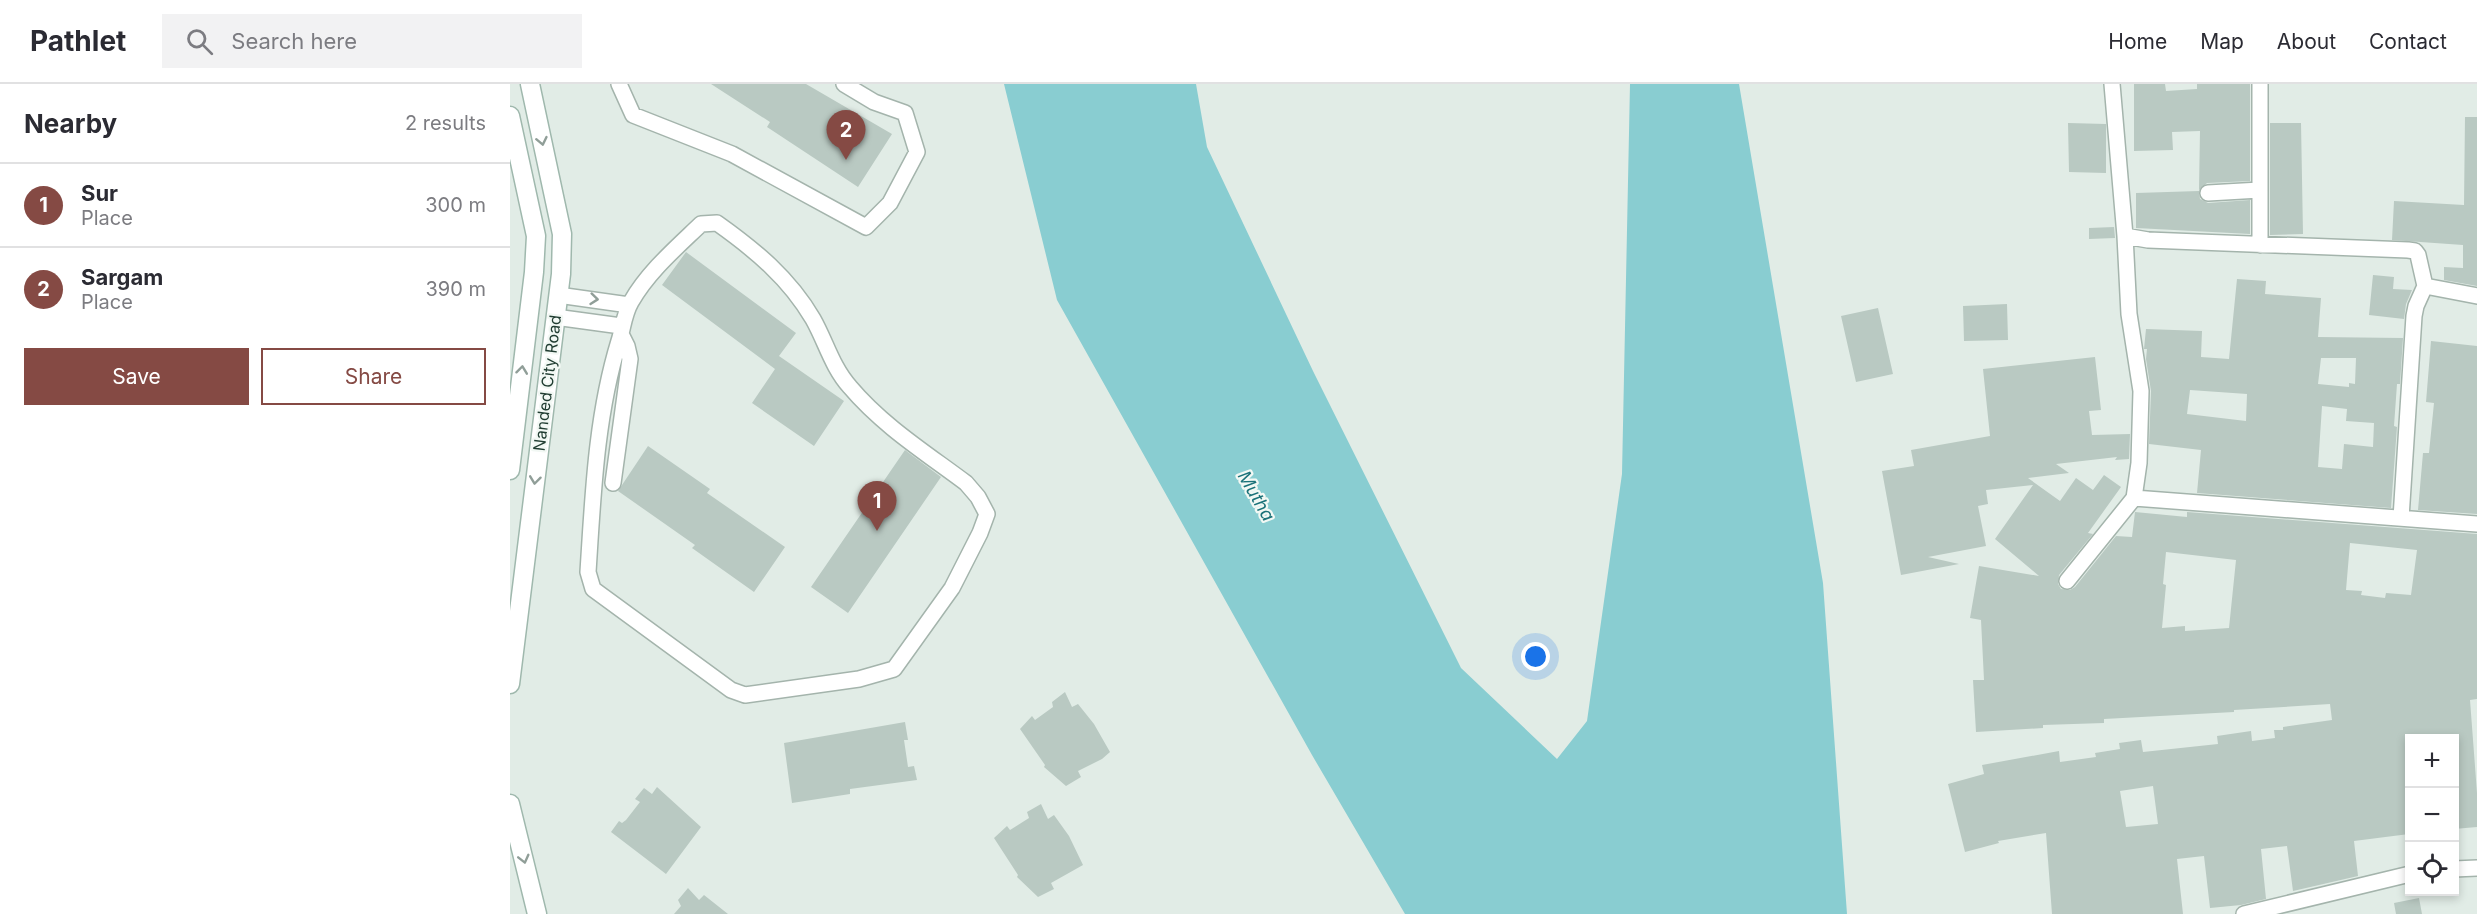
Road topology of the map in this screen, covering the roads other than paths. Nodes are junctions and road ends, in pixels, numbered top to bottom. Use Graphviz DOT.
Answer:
graph roads {
  1 [pos="530,84"];
  2 [pos="620,84"];
  3 [pos="844,84"];
  4 [pos="2112,84"];
  5 [pos="2260,84"];
  6 [pos="510,116"];
  7 [pos="2260,190"];
  8 [pos="2208,193"];
  9 [pos="2125,236"];
  10 [pos="2260,245"];
  11 [pos="2425,286"];
  12 [pos="558,295"];
  13 [pos="2477,296"];
  14 [pos="629,305"];
  15 [pos="555,317"];
  16 [pos="621,330"];
  17 [pos="510,470"];
  18 [pos="613,483"];
  19 [pos="2134,498"];
  20 [pos="2401,518"];
  21 [pos="2477,524"];
  22 [pos="2067,581"];
  23 [pos="510,684"];
  24 [pos="510,804"];
  25 [pos="2477,868"];
  26 [pos="2459,869"];
  27 [pos="2405,875"];
  28 [pos="537,914"];
  29 [pos="2244,914"];
  1 -- 12 [label="street, Nanded City Road, one-way"];
  2 -- 3 [label="street"];
  4 -- 9 [label="street"];
  5 -- 7 [label="street"];
  17 -- 6 [label="street, Nanded City Road, one-way"];
  7 -- 8 [label="street"];
  7 -- 10 [label="street"];
  9 -- 10 [label="street"];
  9 -- 19 [label="street"];
  10 -- 11 [label="street"];
  11 -- 13 [label="street"];
  11 -- 20 [label="street"];
  12 -- 14 [label="street, one-way"];
  12 -- 15 [label="street, Nanded City Road"];
  14 -- 16 [label="street"];
  14 -- 16 [label="street"];
  15 -- 16 [label="street"];
  15 -- 23 [label="street, Nanded City Road, one-way"];
  16 -- 18 [label="street"];
  19 -- 20 [label="street"];
  19 -- 22 [label="street"];
  20 -- 21 [label="street"];
  24 -- 28 [label="street, one-way"];
  25 -- 26 [label="street"];
  27 -- 29 [label="street"];
}
